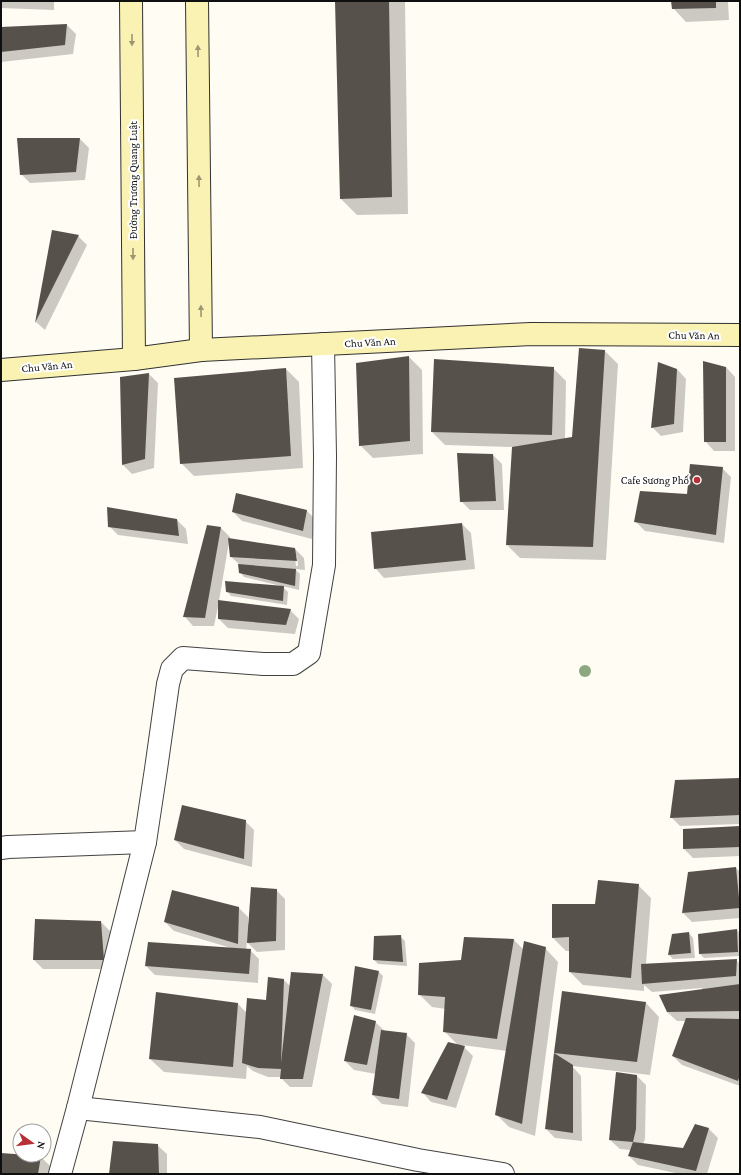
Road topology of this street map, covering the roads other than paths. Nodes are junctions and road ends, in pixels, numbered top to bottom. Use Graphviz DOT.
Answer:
graph roads {
  1 [pos="131,1"];
  2 [pos="197,1"];
  3 [pos="740,336"];
  4 [pos="322,344"];
  5 [pos="201,350"];
  6 [pos="134,359"];
  7 [pos="1,370"];
  8 [pos="145,842"];
  9 [pos="1,848"];
  10 [pos="78,1108"];
  11 [pos="60,1174"];
  12 [pos="503,1174"];
  1 -- 6 [label="street, Đường Trương Quang Luật, one-way"];
  5 -- 2 [label="street, one-way"];
  3 -- 4 [label="street, Chu Văn An"];
  4 -- 5 [label="street, Chu Văn An"];
  4 -- 8 [label="street"];
  5 -- 6 [label="street, Chu Văn An"];
  6 -- 7 [label="street, Chu Văn An"];
  8 -- 9 [label="street"];
  8 -- 10 [label="street"];
  10 -- 11 [label="street"];
  10 -- 12 [label="street"];
}
